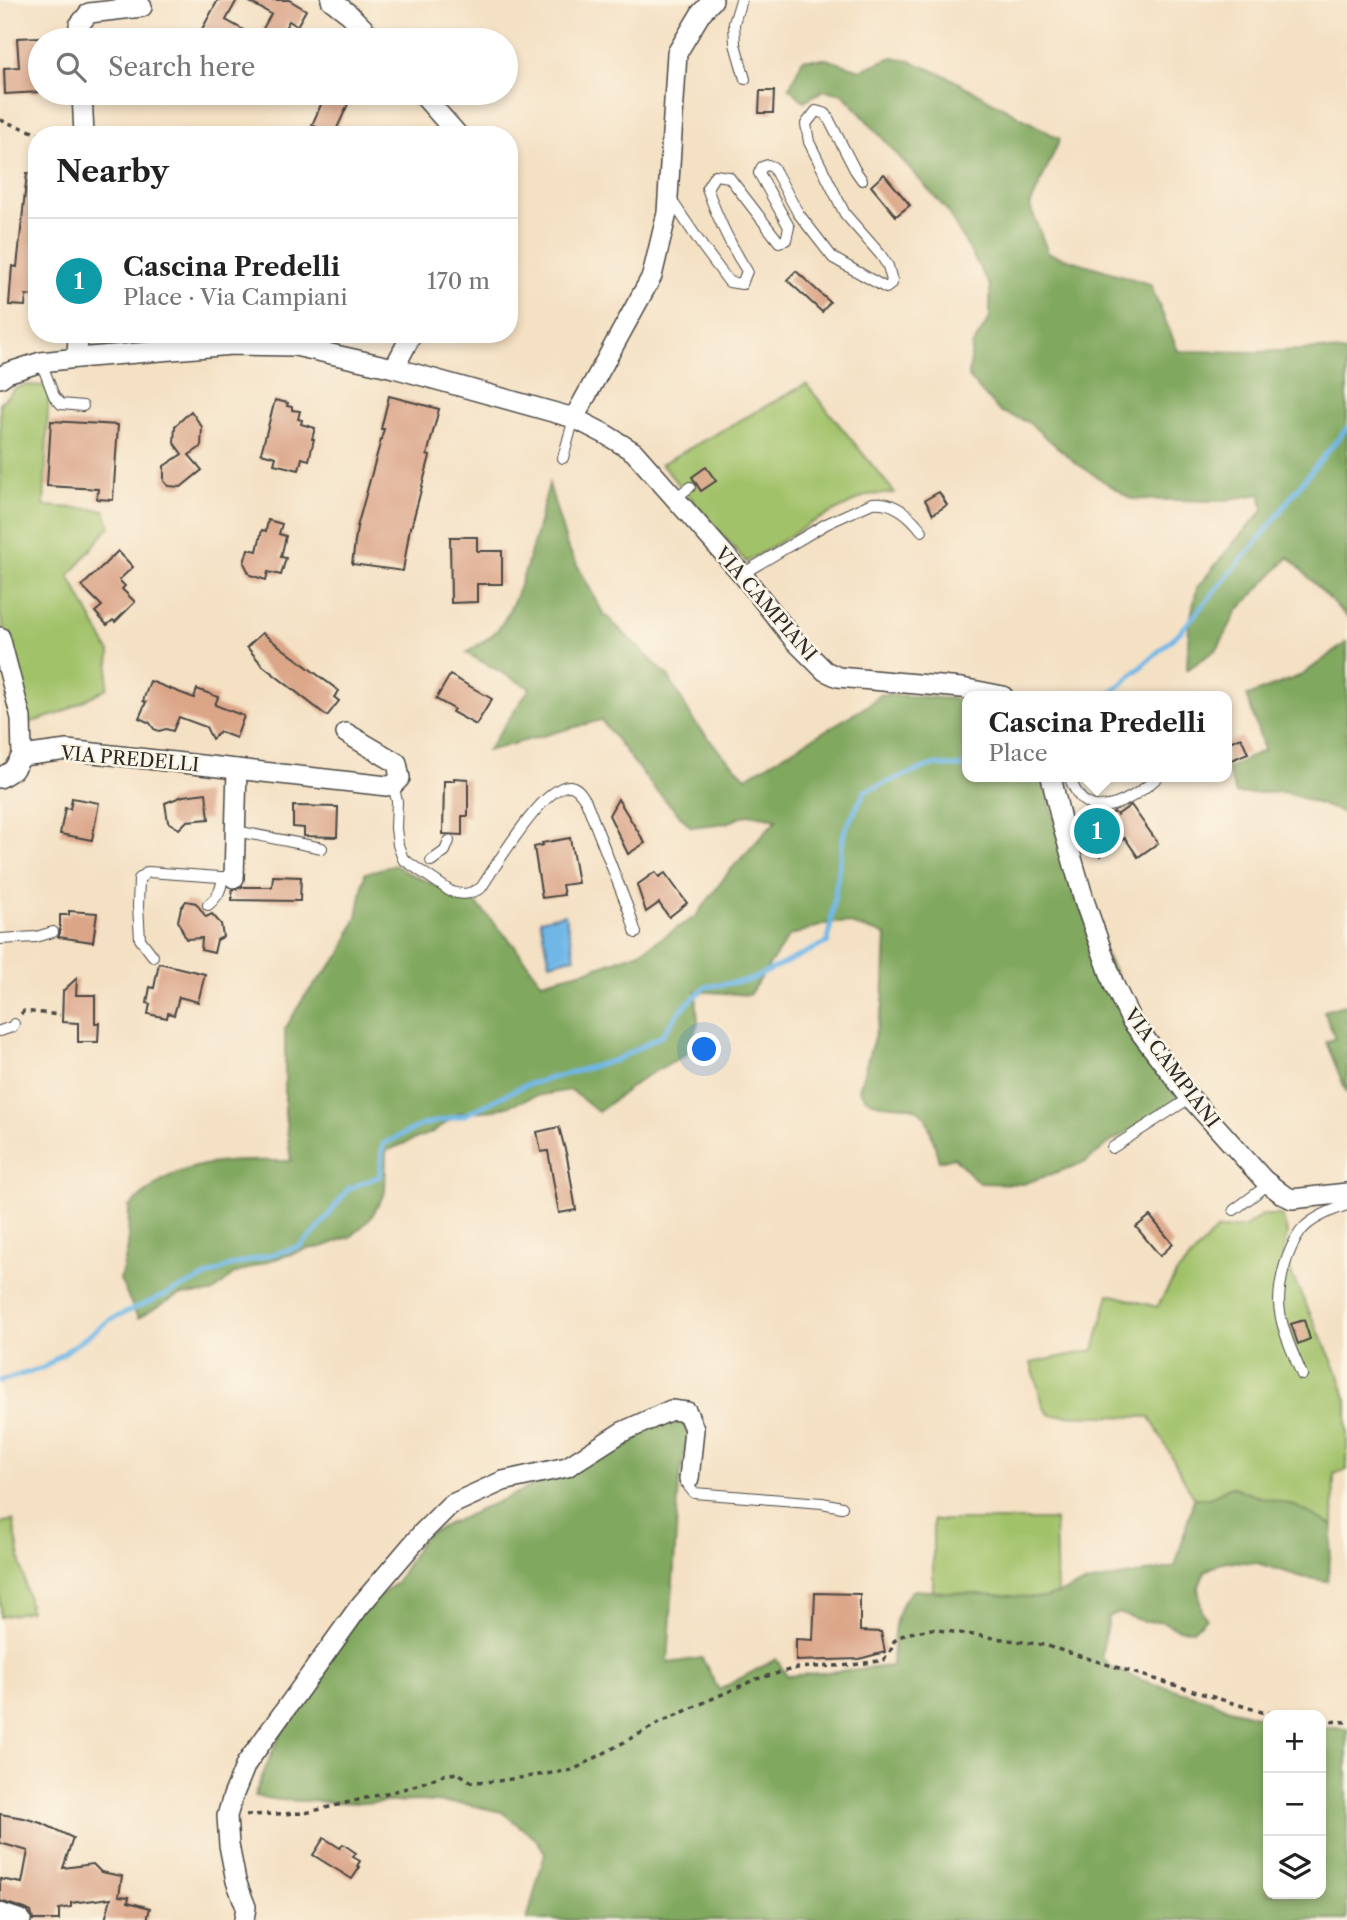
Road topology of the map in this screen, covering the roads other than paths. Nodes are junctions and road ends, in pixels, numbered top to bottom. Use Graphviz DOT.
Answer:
graph roads {
  1 [pos="331,0"];
  2 [pos="713,0"];
  3 [pos="741,0"];
  4 [pos="142,7"];
  5 [pos="79,28"];
  6 [pos="363,28"];
  7 [pos="745,79"];
  8 [pos="83,105"];
  9 [pos="432,105"];
  10 [pos="84,126"];
  11 [pos="450,126"];
  12 [pos="862,180"];
  13 [pos="668,194"];
  14 [pos="78,343"];
  15 [pos="206,343"];
  16 [pos="306,343"];
  17 [pos="407,343"];
  18 [pos="77,358"];
  19 [pos="41,362"];
  20 [pos="394,368"];
  21 [pos="0,379"];
  22 [pos="83,406"];
  23 [pos="573,418"];
  24 [pos="564,458"];
  25 [pos="922,531"];
  26 [pos="742,574"];
  27 [pos="0,637"];
  28 [pos="977,691"];
  29 [pos="346,733"];
  30 [pos="22,756"];
  31 [pos="237,769"];
  32 [pos="0,778"];
  33 [pos="1052,782"];
  34 [pos="1071,782"];
  35 [pos="1152,782"];
  36 [pos="393,785"];
  37 [pos="236,831"];
  38 [pos="449,841"];
  39 [pos="322,848"];
  40 [pos="425,865"];
  41 [pos="228,878"];
  42 [pos="208,905"];
  43 [pos="54,932"];
  44 [pos="636,933"];
  45 [pos="0,939"];
  46 [pos="153,956"];
  47 [pos="14,1024"];
  48 [pos="0,1031"];
  49 [pos="1190,1098"];
  50 [pos="1112,1148"];
  51 [pos="1269,1184"];
  52 [pos="1347,1193"];
  53 [pos="1347,1205"];
  54 [pos="1234,1210"];
  55 [pos="1301,1375"];
  56 [pos="690,1479"];
  57 [pos="842,1507"];
  58 [pos="0,1913"];
  59 [pos="21,1920"];
  60 [pos="244,1920"];
  1 -- 6 [label="street"];
  2 -- 13 [label="street"];
  3 -- 7 [label="lane"];
  4 -- 5 [label="street"];
  8 -- 10 [label="street"];
  9 -- 11 [label="street"];
  12 -- 13 [label="lane"];
  13 -- 23 [label="street"];
  14 -- 18 [label="street"];
  15 -- 18 [label="street, VIA CAMPIANI"];
  16 -- 20 [label="street, VIA CAMPIANI"];
  17 -- 20 [label="street"];
  18 -- 19 [label="street, VIA CAMPIANI"];
  19 -- 21 [label="street, VIA CAMPIANI"];
  19 -- 22 [label="lane"];
  20 -- 23 [label="street, VIA CAMPIANI"];
  23 -- 24 [label="lane"];
  23 -- 26 [label="street, VIA CAMPIANI"];
  25 -- 26 [label="lane"];
  26 -- 28 [label="street, VIA CAMPIANI"];
  27 -- 30 [label="street"];
  29 -- 36 [label="street"];
  30 -- 31 [label="street, VIA PREDELLI"];
  30 -- 32 [label="street"];
  31 -- 36 [label="street, VIA PREDELLI"];
  31 -- 37 [label="street"];
  33 -- 49 [label="street, VIA CAMPIANI"];
  34 -- 35 [label="lane"];
  36 -- 40 [label="lane"];
  37 -- 39 [label="lane"];
  37 -- 41 [label="street"];
  38 -- 40 [label="lane"];
  40 -- 44 [label="lane"];
  41 -- 42 [label="lane"];
  41 -- 46 [label="lane"];
  43 -- 45 [label="lane"];
  47 -- 48 [label="lane"];
  49 -- 50 [label="lane"];
  49 -- 51 [label="street, VIA CAMPIANI"];
  51 -- 52 [label="street, VIA CAMPIANI"];
  51 -- 54 [label="lane"];
  53 -- 55 [label="lane"];
  56 -- 57 [label="lane"];
  56 -- 60 [label="street"];
  58 -- 59 [label="street"];
}
